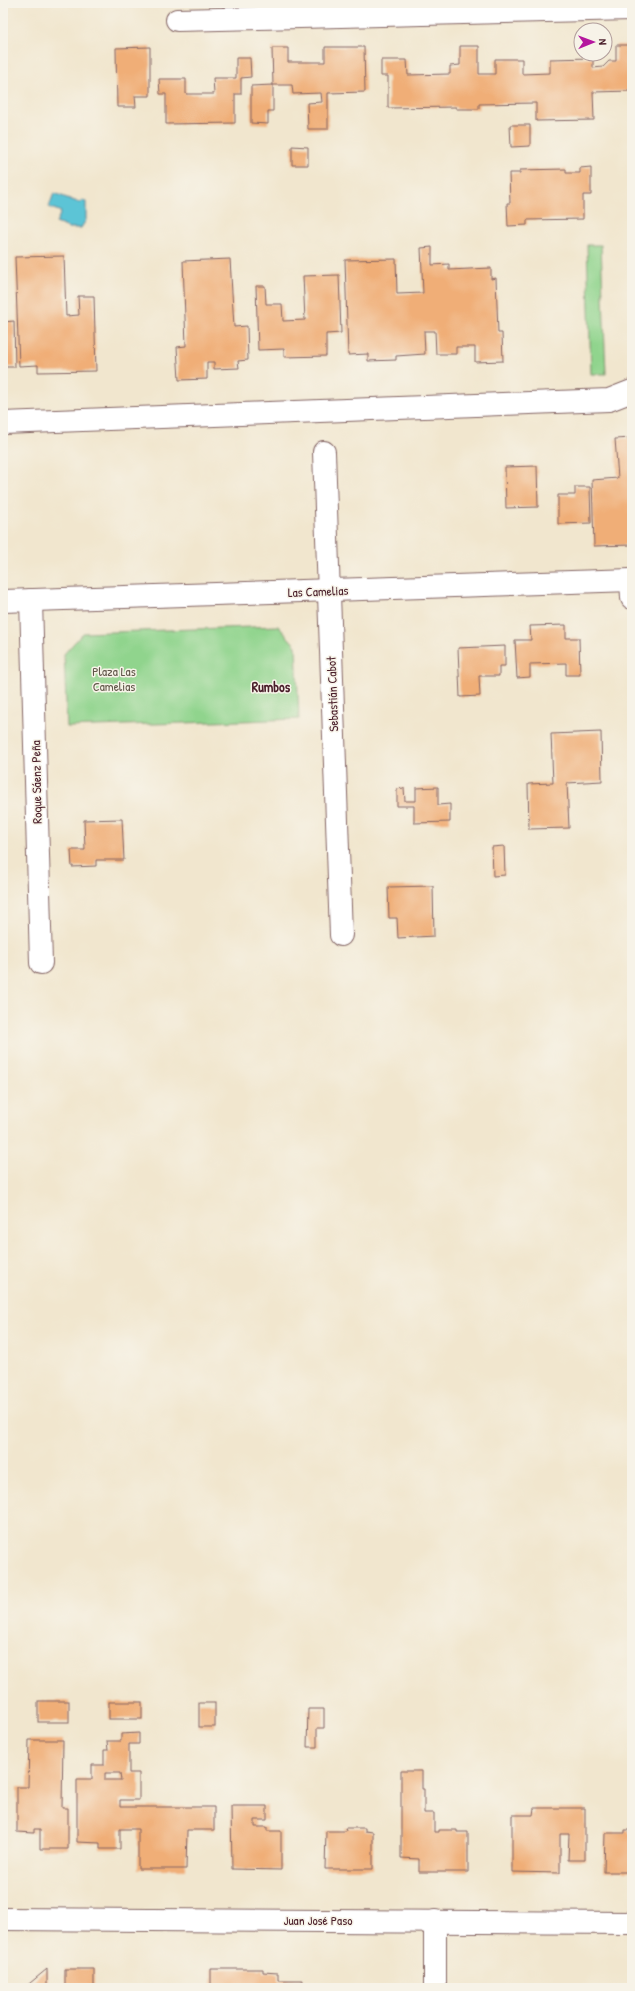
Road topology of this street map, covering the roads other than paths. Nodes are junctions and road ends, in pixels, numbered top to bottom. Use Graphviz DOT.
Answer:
graph roads {
  1 [pos="598,6"];
  2 [pos="632,9"];
  3 [pos="177,20"];
  4 [pos="632,391"];
  5 [pos="3,423"];
  6 [pos="324,452"];
  7 [pos="632,586"];
  8 [pos="328,590"];
  9 [pos="31,600"];
  10 [pos="3,601"];
  11 [pos="341,935"];
  12 [pos="41,963"];
  13 [pos="3,1919"];
  14 [pos="435,1921"];
  15 [pos="632,1923"];
  16 [pos="435,1988"];
  1 -- 2 [label="street"];
  1 -- 3 [label="street"];
  4 -- 5 [label="street"];
  6 -- 8 [label="street, Sebastián Cabot"];
  7 -- 8 [label="street, Las Camelias"];
  8 -- 9 [label="street, Las Camelias"];
  8 -- 11 [label="street, Sebastián Cabot"];
  9 -- 10 [label="street, Las Camelias"];
  9 -- 12 [label="street, Roque Sáenz Peña"];
  13 -- 14 [label="street, Juan José Paso"];
  14 -- 15 [label="street, Juan José Paso"];
  14 -- 16 [label="street"];
}
